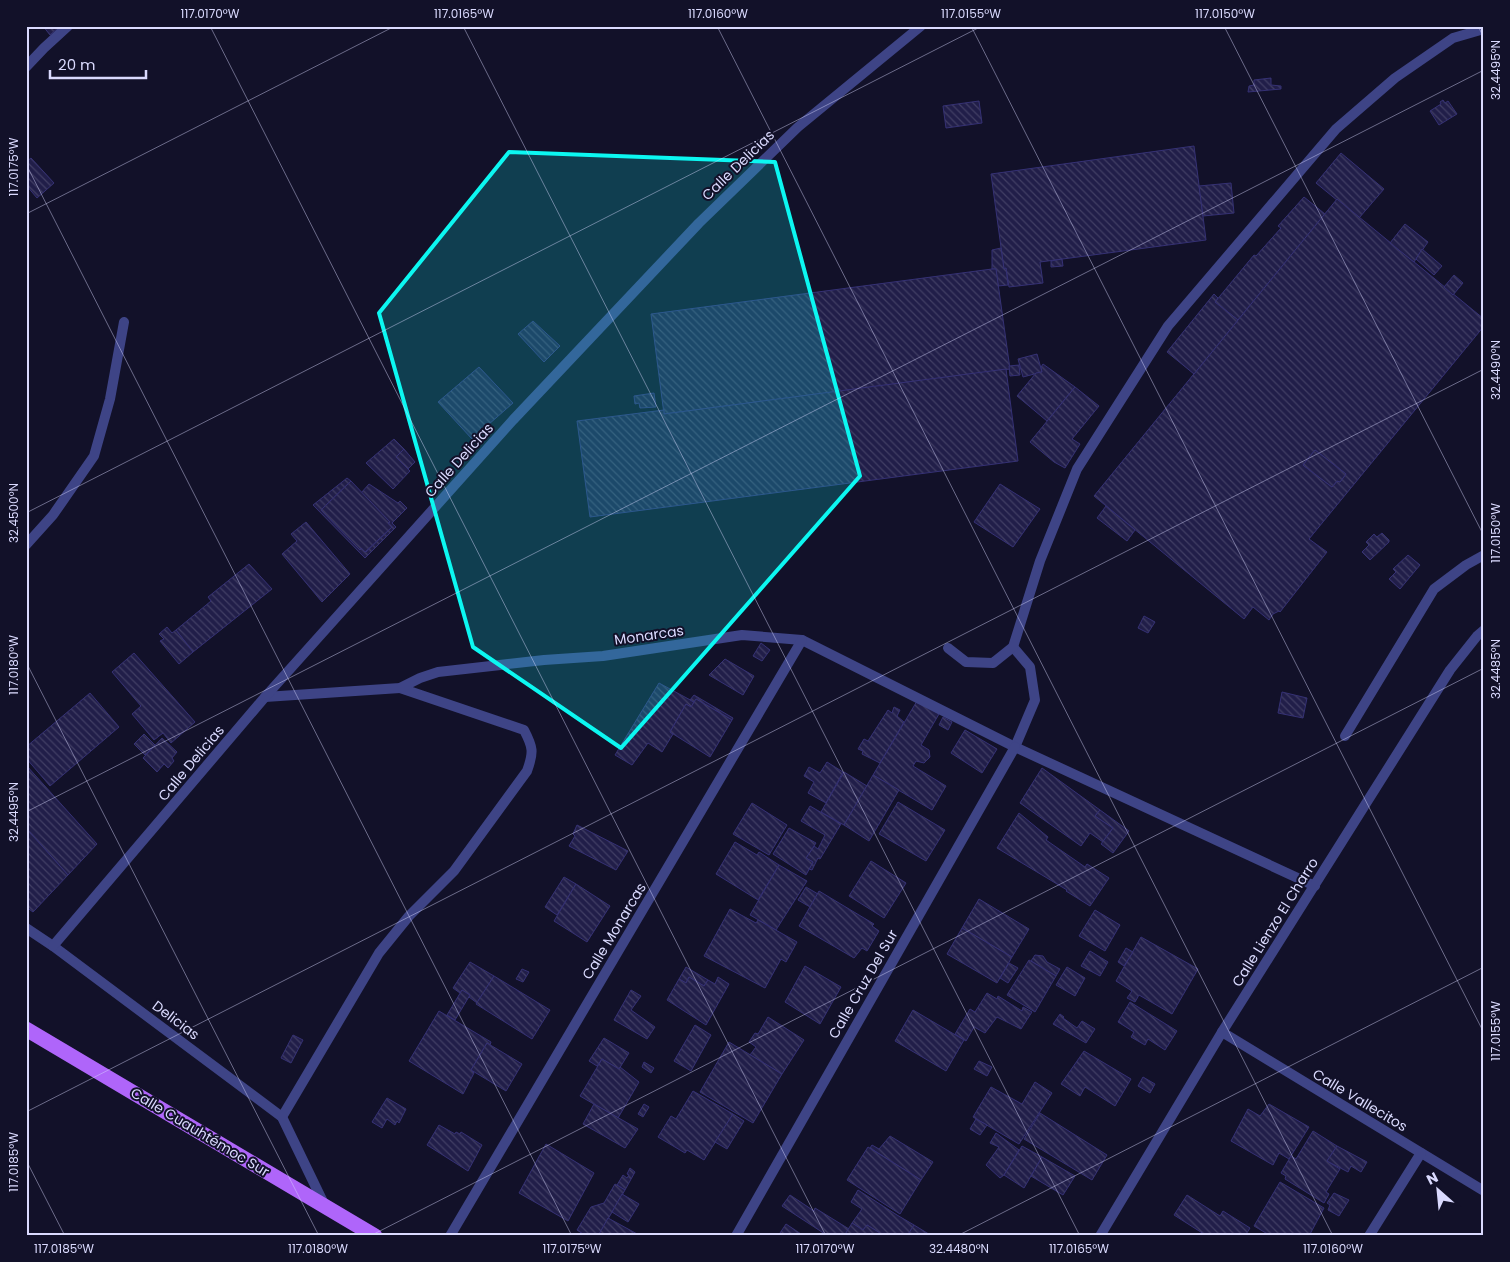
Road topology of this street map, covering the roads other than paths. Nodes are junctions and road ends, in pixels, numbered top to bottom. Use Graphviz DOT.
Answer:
graph roads {
  1 [pos="68,26"];
  2 [pos="921,26"];
  3 [pos="1484,28"];
  4 [pos="26,67"];
  5 [pos="124,322"];
  6 [pos="26,545"];
  7 [pos="1484,555"];
  8 [pos="1484,630"];
  9 [pos="802,640"];
  10 [pos="1013,647"];
  11 [pos="948,648"];
  12 [pos="400,688"];
  13 [pos="265,697"];
  14 [pos="1345,736"];
  15 [pos="1015,746"];
  16 [pos="1315,886"];
  17 [pos="26,928"];
  18 [pos="53,946"];
  19 [pos="26,1029"];
  20 [pos="1222,1032"];
  21 [pos="282,1117"];
  22 [pos="1421,1152"];
  23 [pos="1484,1191"];
  24 [pos="325,1206"];
  25 [pos="374,1236"];
  26 [pos="450,1236"];
  27 [pos="736,1236"];
  28 [pos="1100,1236"];
  29 [pos="1369,1236"];
  1 -- 4 [label="street"];
  2 -- 13 [label="street, Calle Delicias"];
  3 -- 10 [label="street"];
  5 -- 6 [label="street"];
  7 -- 14 [label="street"];
  8 -- 16 [label="street, Calle Lienzo El Charro"];
  9 -- 12 [label="street, Monarcas"];
  9 -- 15 [label="street, Monarcas"];
  9 -- 26 [label="street, Calle Monarcas"];
  10 -- 11 [label="street"];
  10 -- 15 [label="street, Calle Cruz Del Sur"];
  12 -- 13 [label="street, Monarcas"];
  12 -- 21 [label="street"];
  13 -- 18 [label="street, Calle Delicias"];
  15 -- 16 [label="street, Monarcas"];
  15 -- 27 [label="street, Calle Cruz Del Sur"];
  16 -- 20 [label="street, Calle Lienzo El Charro"];
  17 -- 18 [label="street, Delicias"];
  18 -- 21 [label="street, Delicias"];
  19 -- 24 [label="main road, Calle Cuauhtémoc Sur"];
  20 -- 22 [label="street, Calle Vallecitos"];
  20 -- 28 [label="street, Calle Lienzo El Charro"];
  21 -- 24 [label="street"];
  22 -- 23 [label="street, Calle Vallecitos"];
  22 -- 29 [label="street"];
  24 -- 25 [label="main road, Calle Cuauhtémoc Sur"];
}
